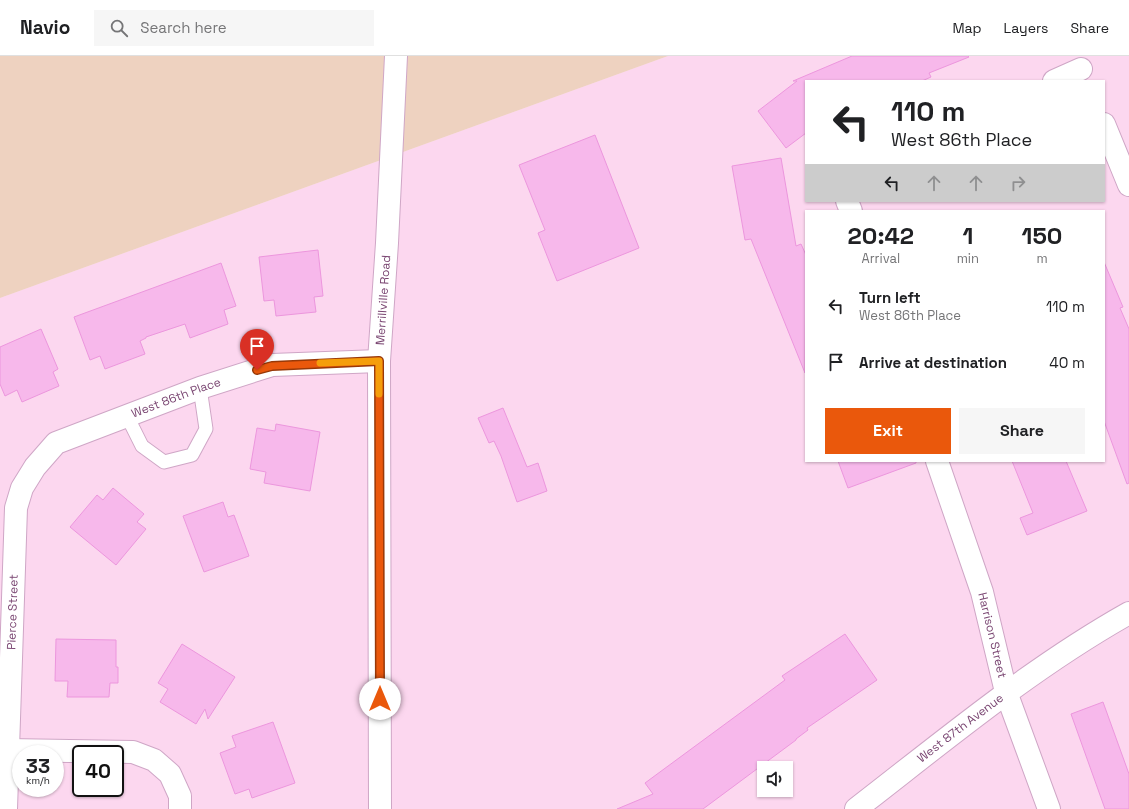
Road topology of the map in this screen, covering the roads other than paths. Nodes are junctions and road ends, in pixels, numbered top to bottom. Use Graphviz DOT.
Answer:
graph roads {
  1 [pos="396,56"];
  2 [pos="1082,69"];
  3 [pos="1056,80"];
  4 [pos="1105,126"];
  5 [pos="1129,185"];
  6 [pos="379,361"];
  7 [pos="200,388"];
  8 [pos="127,416"];
  9 [pos="937,462"];
  10 [pos="35,467"];
  11 [pos="1129,613"];
  12 [pos="1006,692"];
  13 [pos="8,750"];
  14 [pos="6,809"];
  15 [pos="180,809"];
  16 [pos="380,809"];
  17 [pos="856,809"];
  18 [pos="1049,809"];
  1 -- 6 [label="street, Merrillville Road"];
  2 -- 3 [label="street"];
  4 -- 5 [label="street"];
  6 -- 7 [label="street, West 86th Place"];
  6 -- 16 [label="street, Merrillville Road"];
  7 -- 8 [label="street, West 86th Place"];
  7 -- 8 [label="lane"];
  8 -- 10 [label="street, West 86th Place"];
  9 -- 12 [label="street, Harrison Street"];
  10 -- 13 [label="street, Pierce Street"];
  11 -- 12 [label="street, West 87th Avenue"];
  12 -- 17 [label="street, West 87th Avenue"];
  12 -- 18 [label="street, Harrison Street"];
  13 -- 14 [label="street, Pierce Street"];
  13 -- 15 [label="street"];
}
